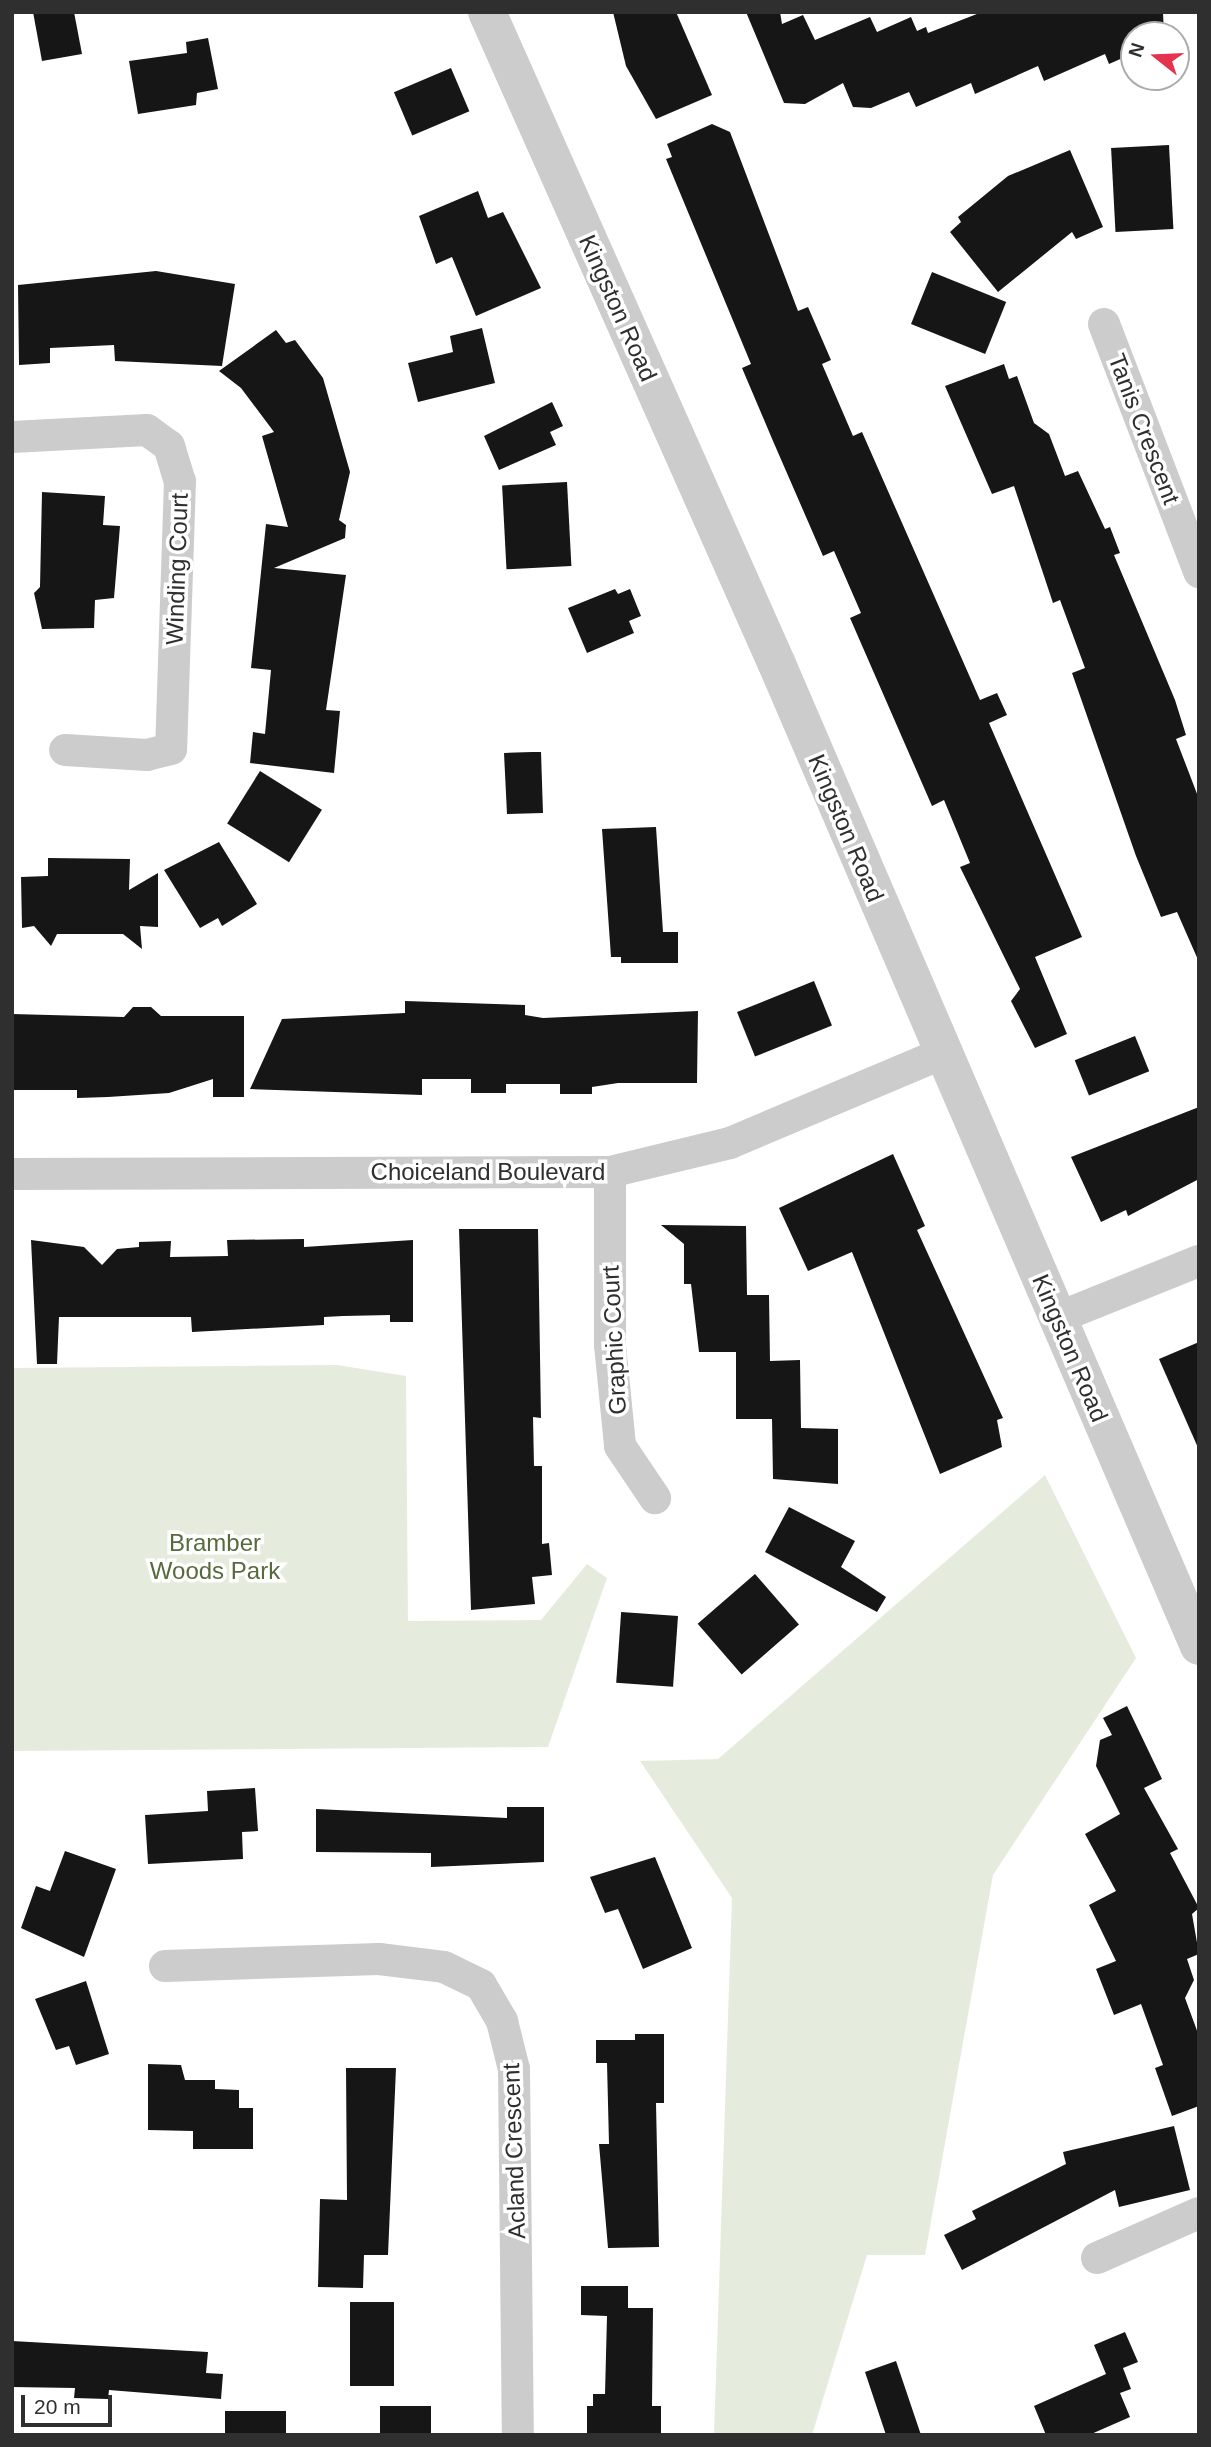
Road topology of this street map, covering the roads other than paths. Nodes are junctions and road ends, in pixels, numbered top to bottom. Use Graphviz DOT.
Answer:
graph roads {
  1 [pos="487,12"];
  2 [pos="1104,324"];
  3 [pos="12,436"];
  4 [pos="1199,572"];
  5 [pos="65,750"];
  6 [pos="941,1054"];
  7 [pos="610,1172"];
  8 [pos="12,1174"];
  9 [pos="1199,1261"];
  10 [pos="1057,1318"];
  11 [pos="654,1497"];
  12 [pos="1199,1646"];
  13 [pos="165,1966"];
  14 [pos="1199,2213"];
  15 [pos="1097,2258"];
  16 [pos="518,2435"];
  1 -- 6 [label="street, Kingston Road"];
  2 -- 4 [label="street, Tanis Crescent"];
  3 -- 5 [label="street, Winding Court"];
  6 -- 7 [label="street, Choiceland Boulevard"];
  6 -- 10 [label="street, Kingston Road"];
  7 -- 8 [label="street, Choiceland Boulevard"];
  7 -- 11 [label="street, Graphic Court"];
  9 -- 10 [label="street"];
  10 -- 12 [label="street, Kingston Road"];
  13 -- 16 [label="street, Acland Crescent"];
  14 -- 15 [label="street"];
}
